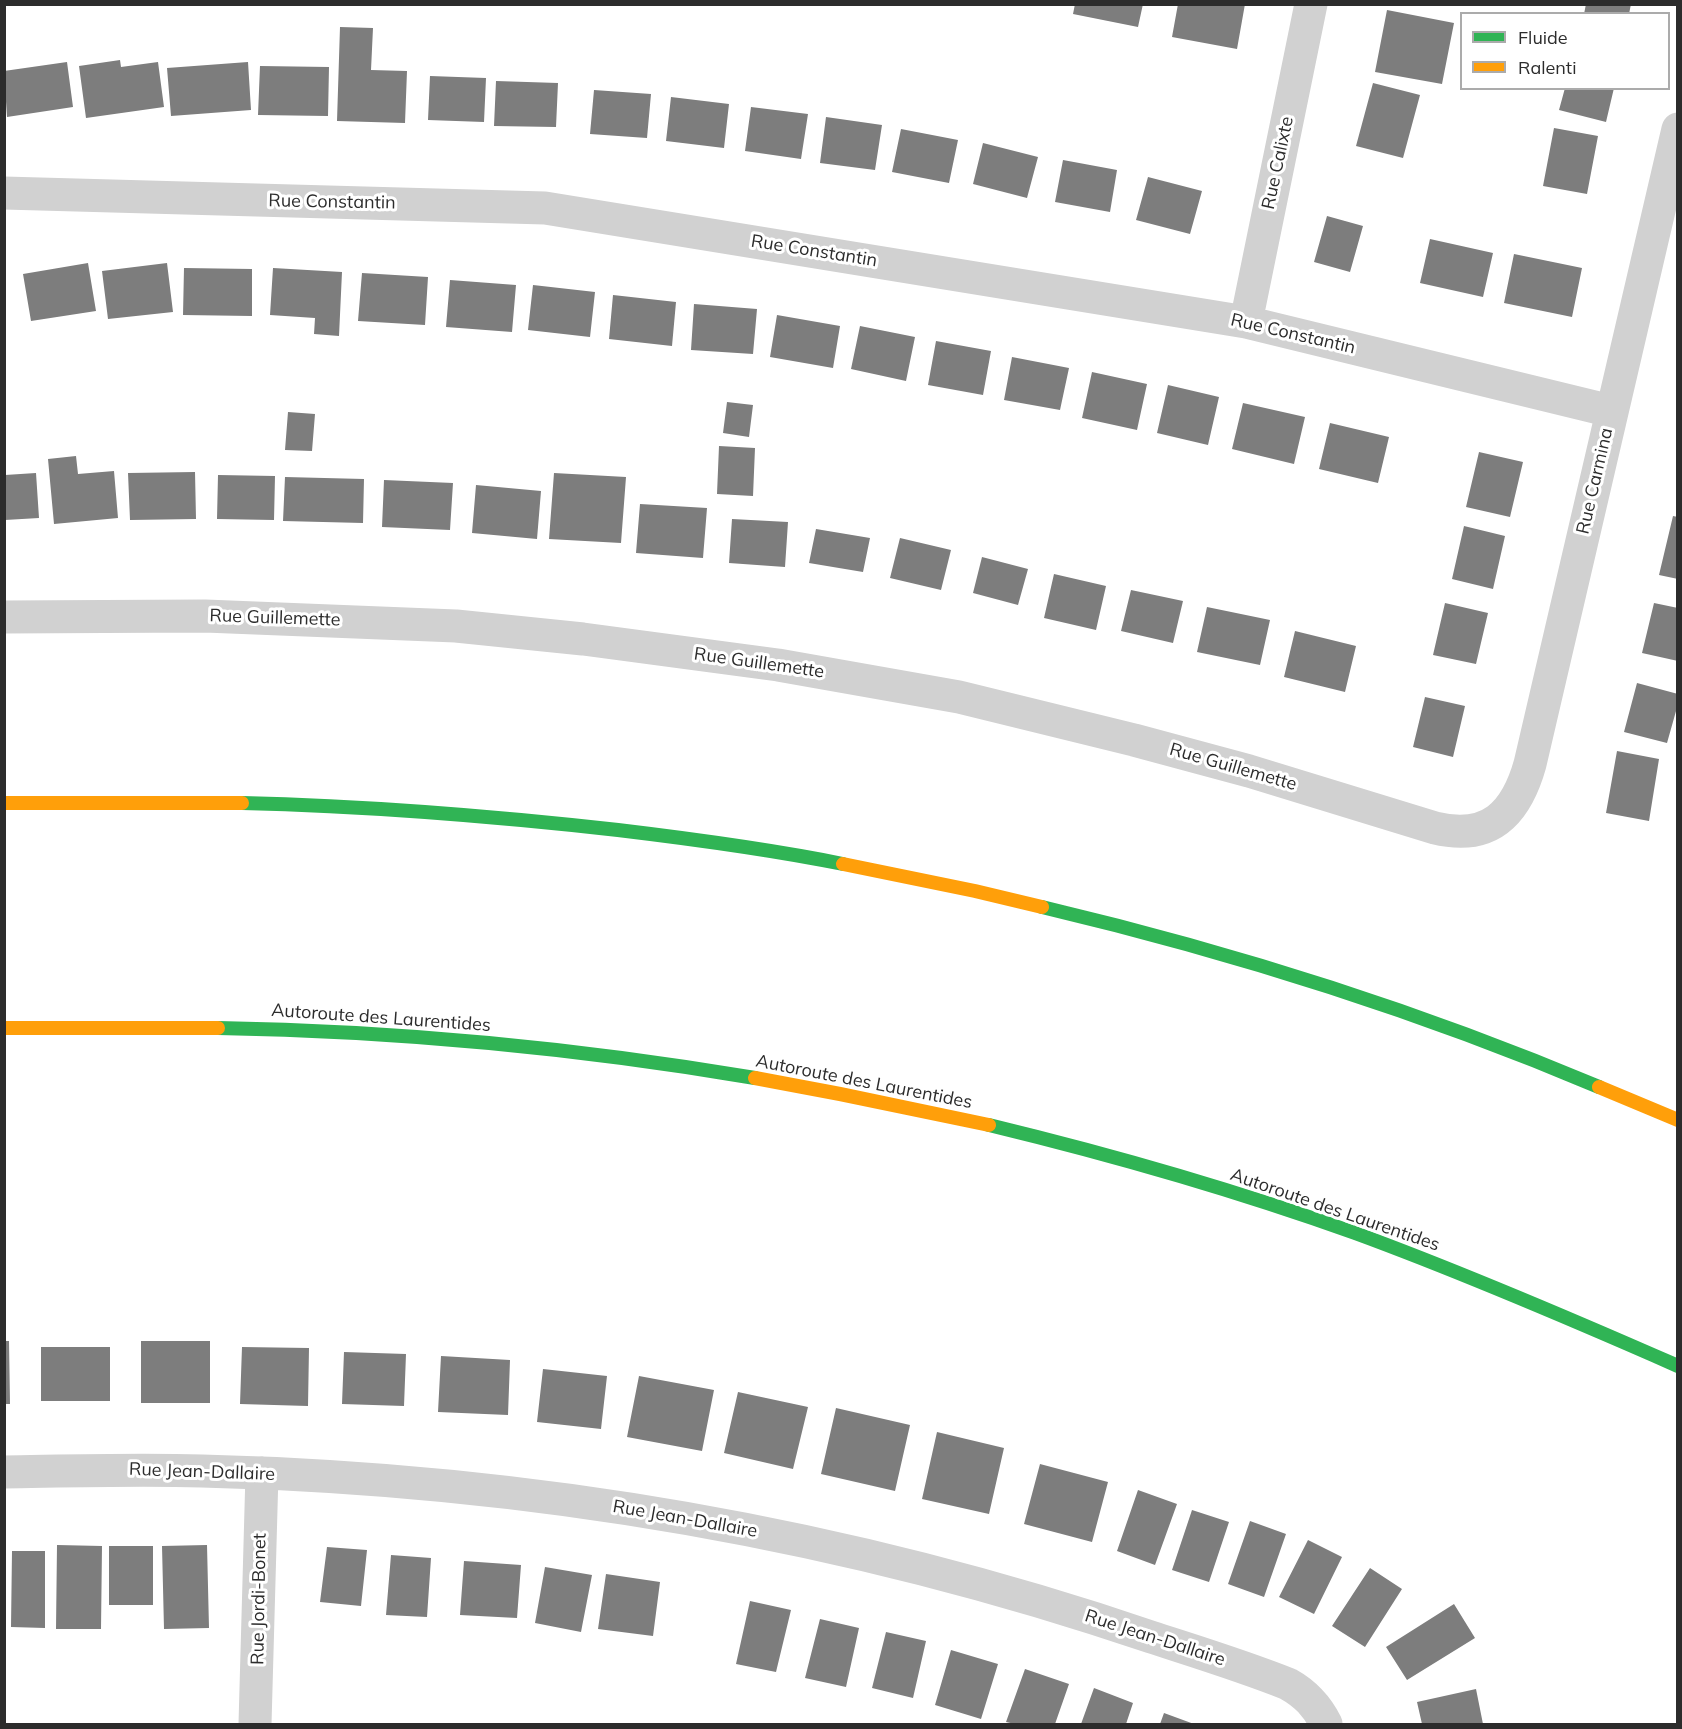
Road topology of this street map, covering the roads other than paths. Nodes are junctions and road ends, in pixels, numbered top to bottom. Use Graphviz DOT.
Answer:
graph roads {
  1 [pos="1311,4"];
  2 [pos="1677,129"];
  3 [pos="4,194"];
  4 [pos="1246,322"];
  5 [pos="1611,411"];
  6 [pos="4,616"];
  7 [pos="4,803"];
  8 [pos="1492,822"];
  9 [pos="4,1028"];
  10 [pos="1677,1120"];
  11 [pos="1677,1366"];
  12 [pos="4,1472"];
  13 [pos="262,1473"];
  14 [pos="255,1725"];
  15 [pos="1326,1725"];
  1 -- 4 [label="street, Rue Calixte"];
  2 -- 5 [label="street, Rue Carmina"];
  3 -- 4 [label="street, Rue Constantin"];
  4 -- 5 [label="street, Rue Constantin"];
  5 -- 8 [label="street, Rue Carmina"];
  6 -- 8 [label="street, Rue Guillemette"];
  7 -- 10 [label="highway"];
  9 -- 11 [label="highway, Autoroute des Laurentides"];
  12 -- 13 [label="street, Rue Jean-Dallaire"];
  13 -- 14 [label="street, Rue Jordi-Bonet"];
  13 -- 15 [label="street, Rue Jean-Dallaire"];
}
